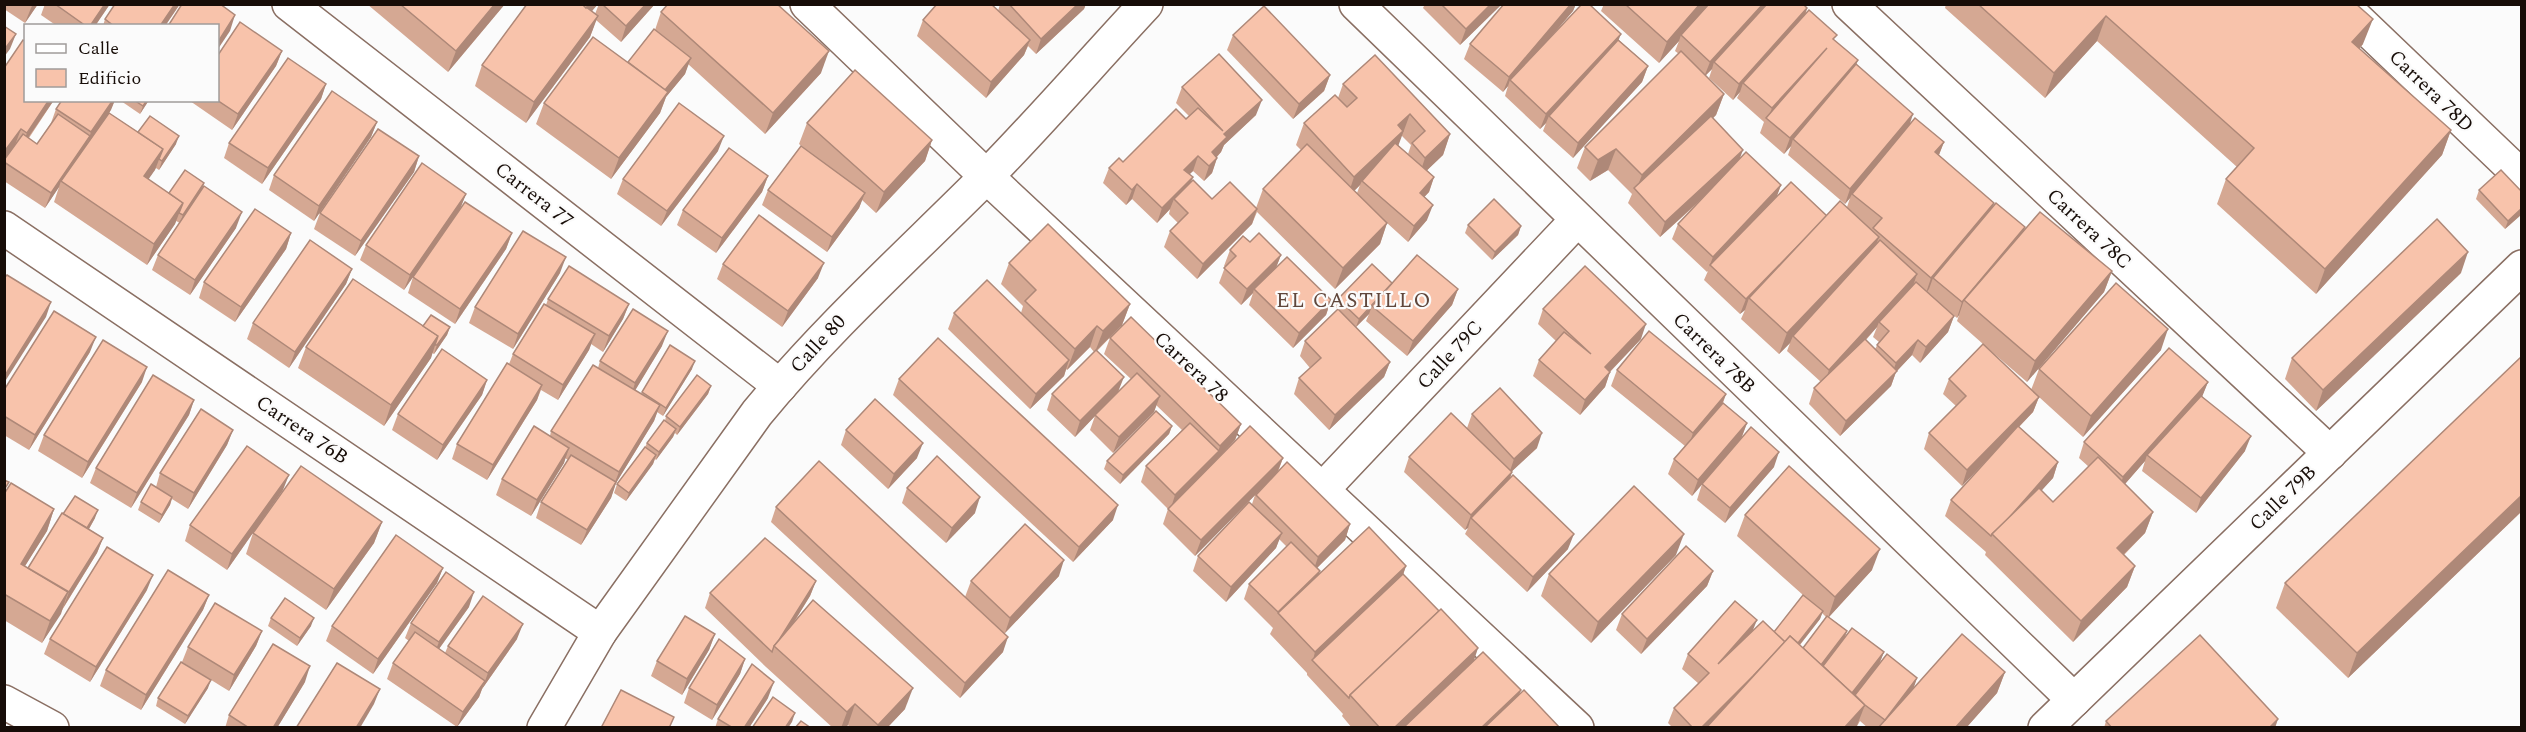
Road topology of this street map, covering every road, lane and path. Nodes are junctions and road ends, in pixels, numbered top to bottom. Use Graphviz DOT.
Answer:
graph roads {
  1 [pos="289,4"];
  2 [pos="807,4"];
  3 [pos="1146,4"];
  4 [pos="1356,4"];
  5 [pos="1849,4"];
  6 [pos="2341,4"];
  7 [pos="986,176"];
  8 [pos="2522,177"];
  9 [pos="1577,220"];
  10 [pos="4,228"];
  11 [pos="2522,267"];
  12 [pos="780,386"];
  13 [pos="2330,453"];
  14 [pos="1322,490"];
  15 [pos="600,632"];
  16 [pos="2074,700"];
  17 [pos="4,702"];
  18 [pos="52,728"];
  19 [pos="544,728"];
  20 [pos="1577,728"];
  21 [pos="2045,728"];
  1 -- 12 [label="street, Carrera 77"];
  2 -- 7 [label="street, Carrera 78"];
  3 -- 7 [label="street, Calle 80"];
  4 -- 9 [label="street, Carrera 78B"];
  5 -- 13 [label="street, Carrera 78C"];
  6 -- 8 [label="street, Carrera 78D"];
  7 -- 12 [label="street, Calle 80"];
  7 -- 14 [label="street, Carrera 78"];
  9 -- 14 [label="street, Calle 79C"];
  9 -- 16 [label="street, Carrera 78B"];
  10 -- 15 [label="street, Carrera 76B"];
  11 -- 13 [label="street, Calle 79B"];
  12 -- 15 [label="street, Calle 80"];
  13 -- 16 [label="street, Calle 79B"];
  14 -- 20 [label="street, Carrera 78"];
  15 -- 19 [label="street, Calle 80"];
  16 -- 21 [label="street, Calle 79B"];
  17 -- 18 [label="street"];
}
